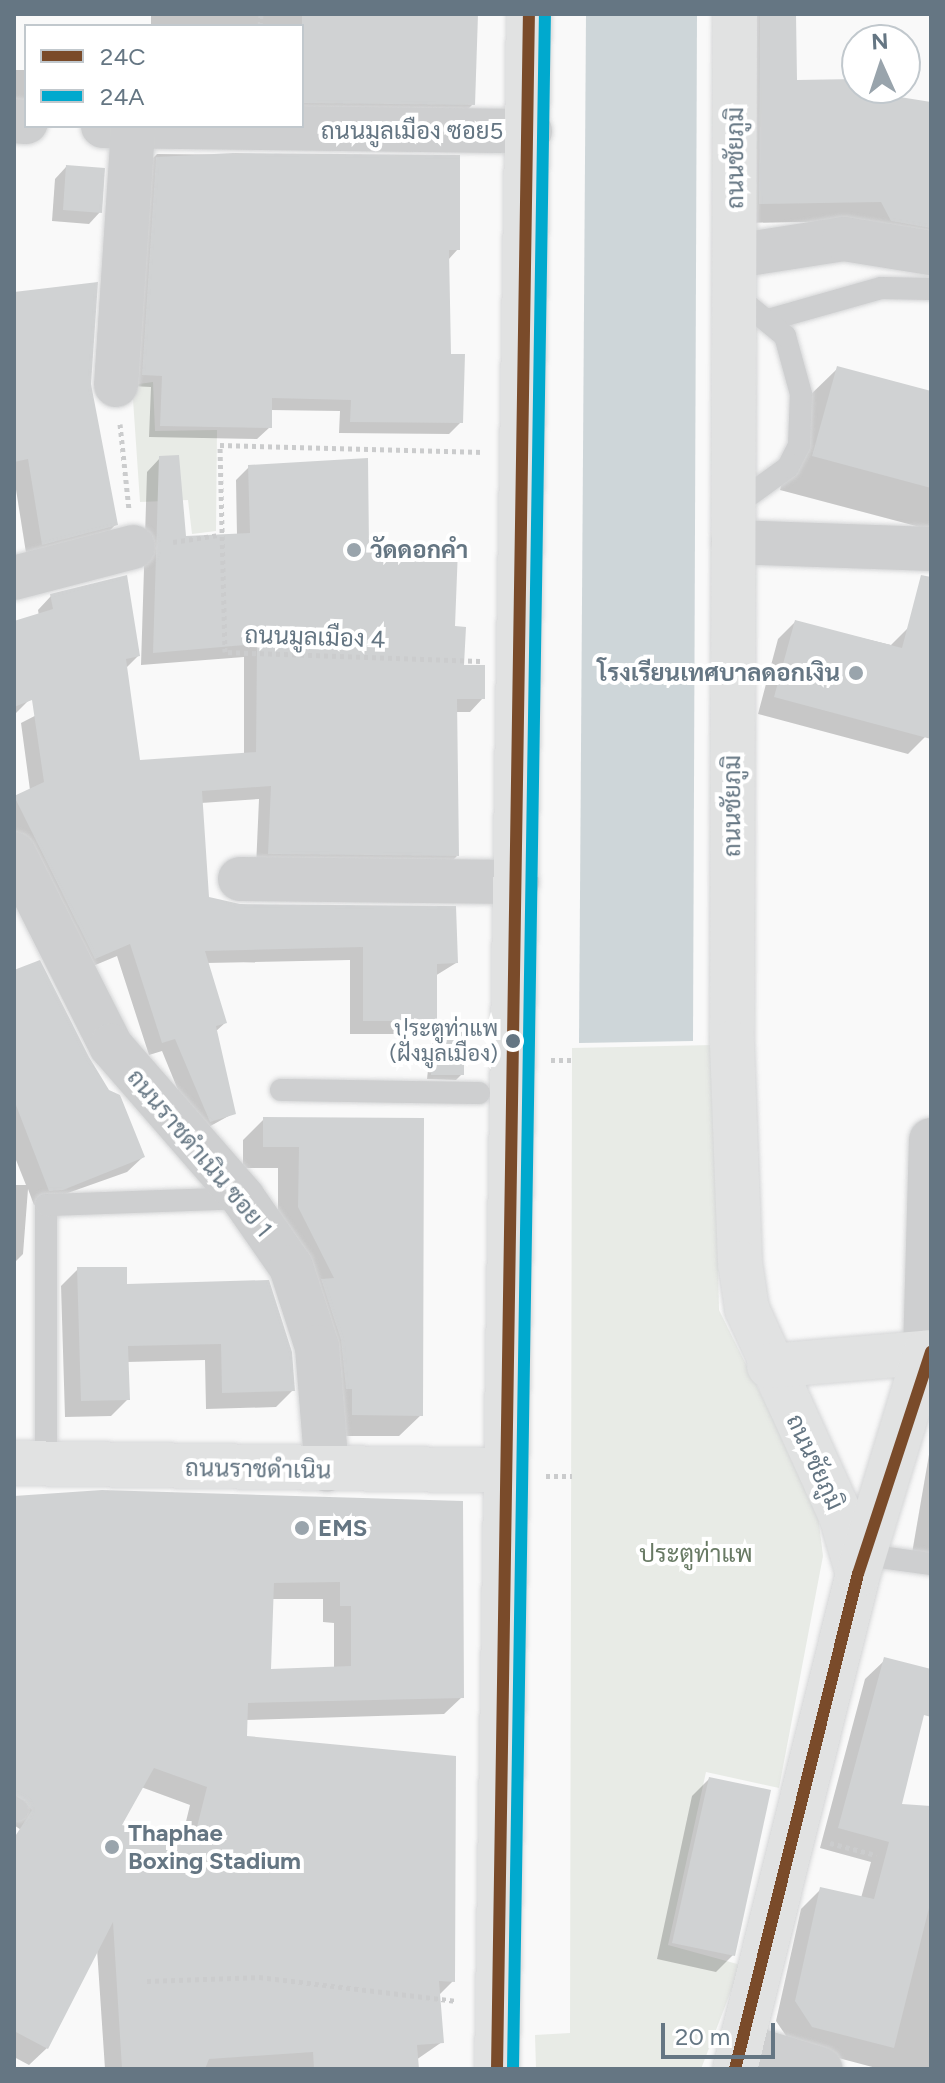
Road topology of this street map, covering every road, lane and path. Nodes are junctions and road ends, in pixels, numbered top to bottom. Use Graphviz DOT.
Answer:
graph roads {
  1 [pos="529,14"];
  2 [pos="735,14"];
  3 [pos="118,128"];
  4 [pos="221,128"];
  5 [pos="530,131"];
  6 [pos="931,253"];
  7 [pos="931,289"];
  8 [pos="746,290"];
  9 [pos="116,385"];
  10 [pos="525,454"];
  11 [pos="733,525"];
  12 [pos="133,547"];
  13 [pos="931,549"];
  14 [pos="14,578"];
  15 [pos="522,661"];
  16 [pos="14,854"];
  17 [pos="240,879"];
  18 [pos="517,882"];
  19 [pos="546,1060"];
  20 [pos="572,1060"];
  21 [pos="281,1090"];
  22 [pos="479,1093"];
  23 [pos="931,1140"];
  24 [pos="243,1198"];
  25 [pos="928,1353"];
  26 [pos="769,1366"];
  27 [pos="30,1463"];
  28 [pos="327,1470"];
  29 [pos="517,1473"];
  30 [pos="572,1476"];
  31 [pos="862,1564"];
  32 [pos="931,1564"];
  33 [pos="798,1834"];
  34 [pos="876,1855"];
  35 [pos="147,1981"];
  36 [pos="498,2006"];
  37 [pos="737,2057"];
  38 [pos="497,2069"];
  39 [pos="820,2069"];
  1 -- 5 [label="main road"];
  2 -- 8 [label="main road, ถนนชัยภูมิ"];
  3 -- 9 [label="street"];
  4 -- 5 [label="street, ถนนมูลเมือง ซอย5"];
  5 -- 10 [label="main road"];
  6 -- 8 [label="street"];
  7 -- 8 [label="lane"];
  8 -- 11 [label="main road, ถนนชัยภูมิ"];
  8 -- 11 [label="lane"];
  9 -- 12 [label="path"];
  10 -- 15 [label="main road"];
  10 -- 15 [label="path, ถนนมูลเมือง 4"];
  11 -- 13 [label="street"];
  11 -- 26 [label="main road, ถนนชัยภูมิ"];
  12 -- 14 [label="street"];
  15 -- 18 [label="main road"];
  16 -- 24 [label="street, ถนนราชดำเนิน ซอย 1"];
  17 -- 18 [label="street"];
  18 -- 29 [label="main road"];
  19 -- 20 [label="path"];
  21 -- 22 [label="lane"];
  23 -- 25 [label="street"];
  24 -- 27 [label="lane"];
  24 -- 28 [label="street, ถนนราชดำเนิน ซอย 1"];
  25 -- 26 [label="main road"];
  25 -- 31 [label="main road"];
  26 -- 31 [label="main road, ถนนชัยภูมิ"];
  27 -- 28 [label="main road, ถนนราชดำเนิน"];
  28 -- 29 [label="main road, ถนนราชดำเนิน"];
  29 -- 30 [label="path"];
  29 -- 36 [label="main road"];
  31 -- 32 [label="lane"];
  31 -- 33 [label="main road"];
  33 -- 34 [label="path"];
  33 -- 37 [label="main road"];
  35 -- 36 [label="path"];
  36 -- 38 [label="main road"];
  37 -- 39 [label="street"];
}
